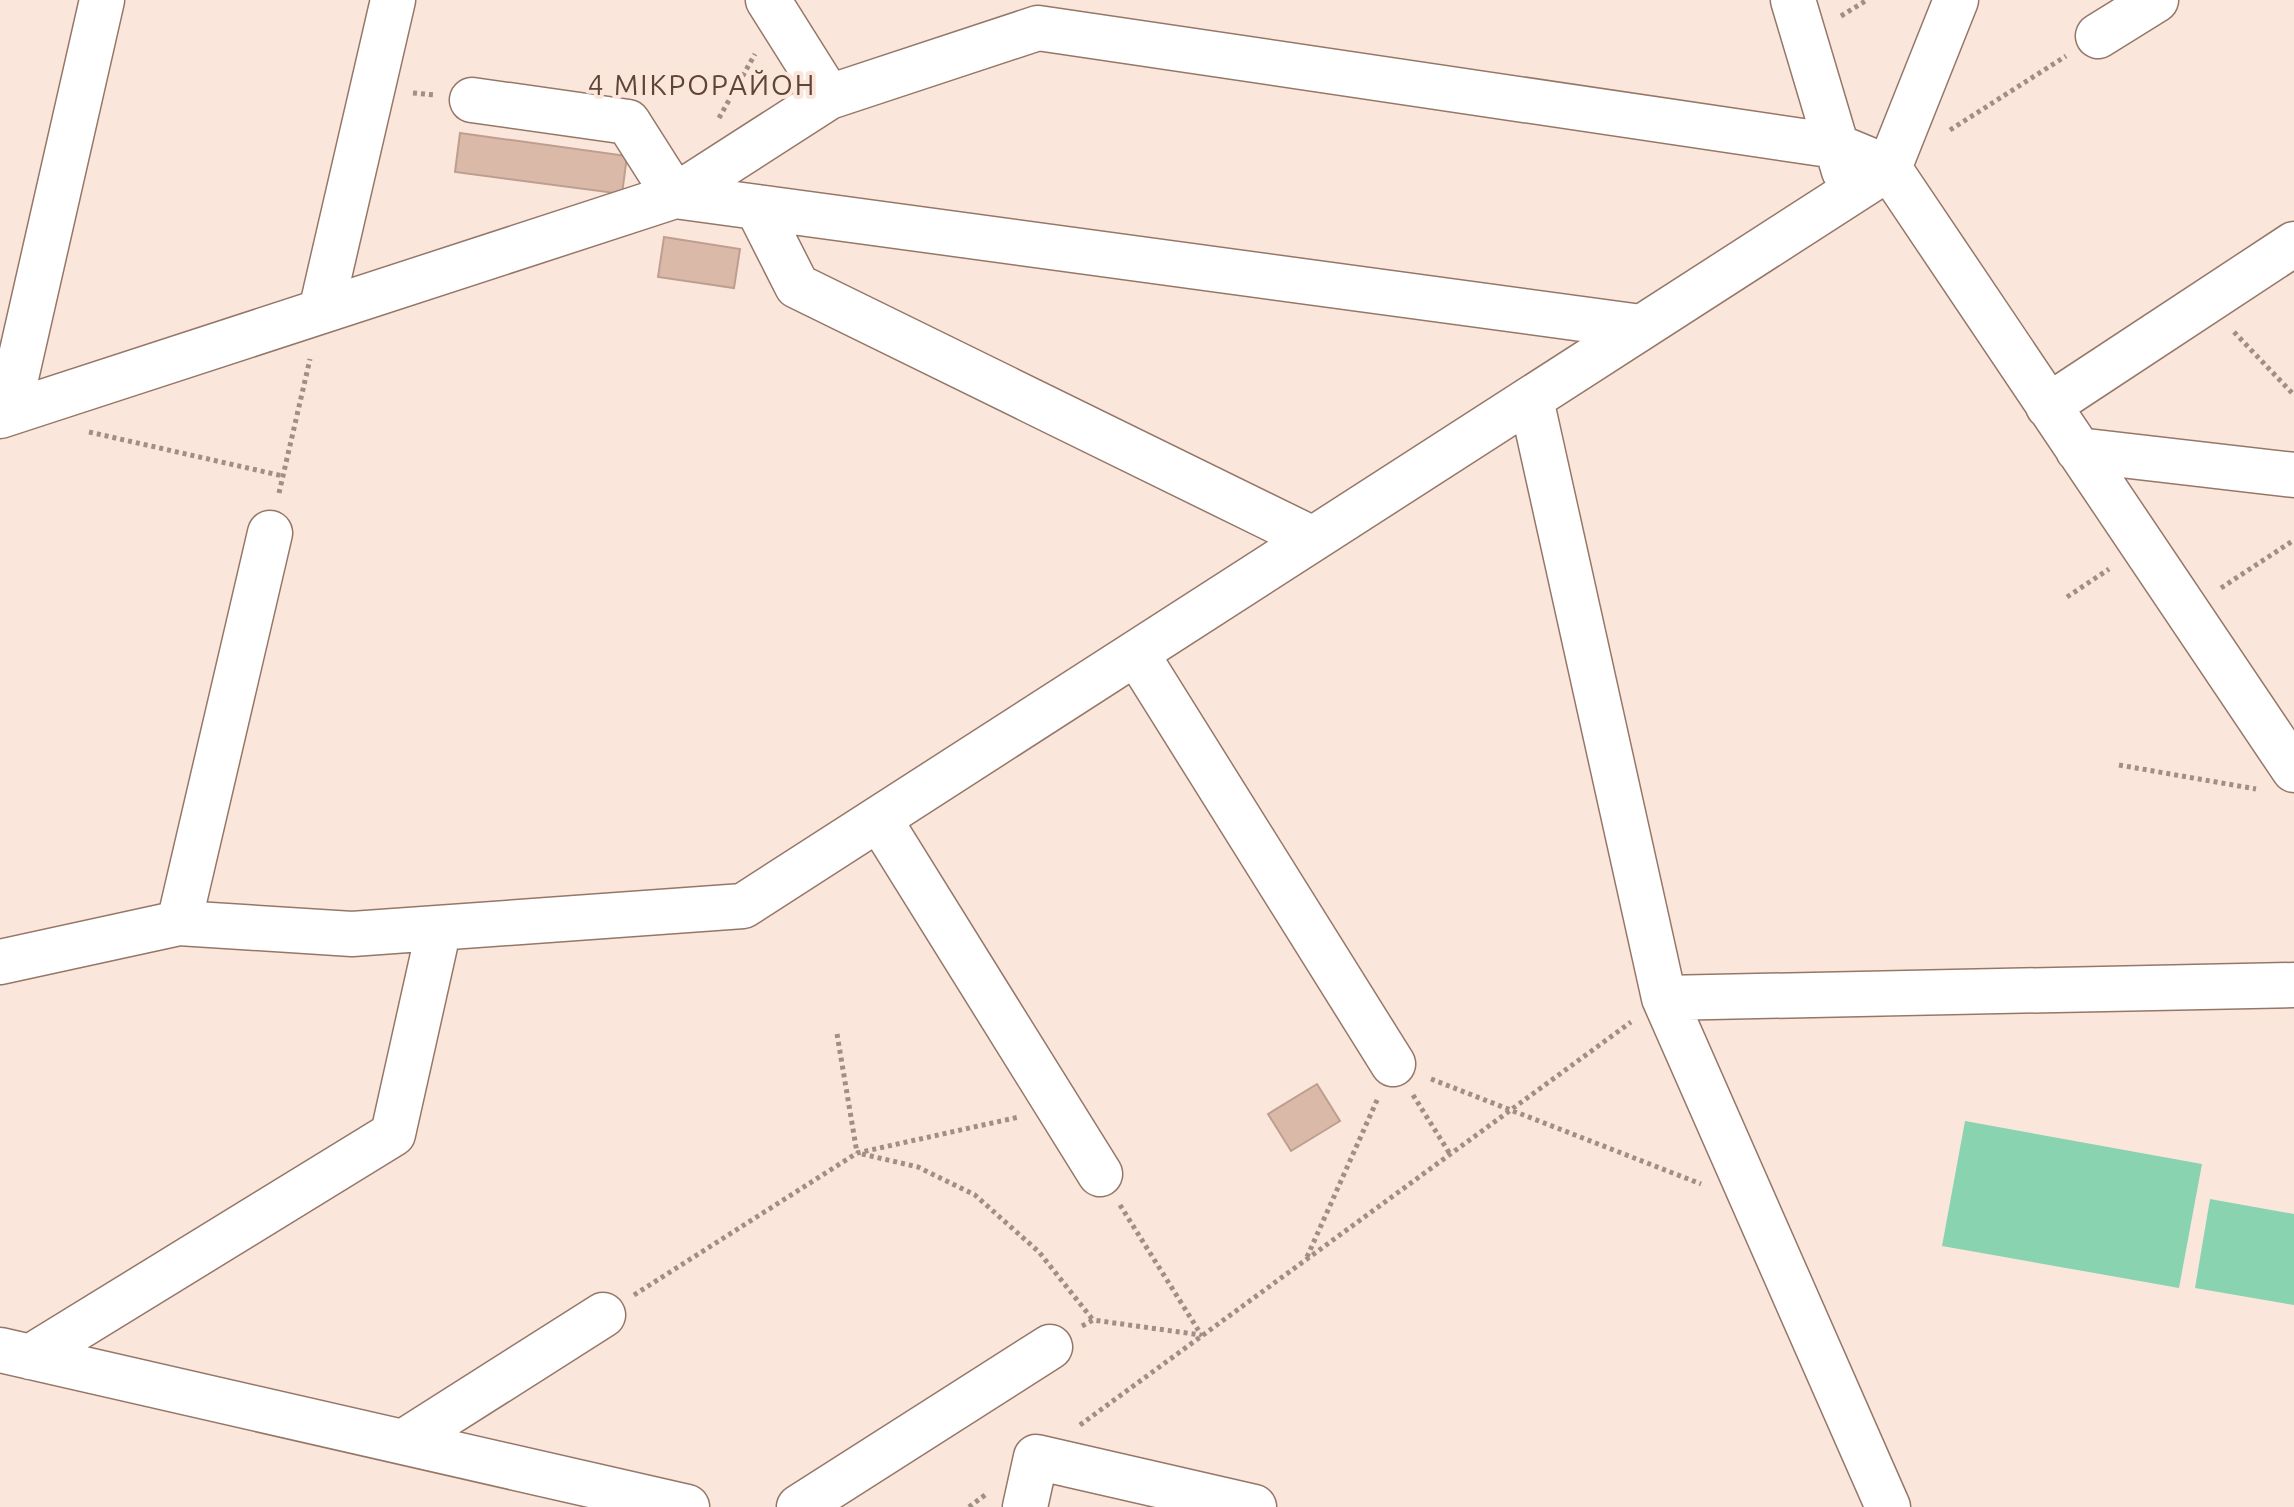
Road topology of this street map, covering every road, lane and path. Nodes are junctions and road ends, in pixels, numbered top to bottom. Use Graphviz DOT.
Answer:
graph roads {
  1 [pos="102,0"];
  2 [pos="393,0"];
  3 [pos="1793,0"];
  4 [pos="1956,0"];
  5 [pos="2156,0"];
  6 [pos="772,7"];
  7 [pos="2098,36"];
  8 [pos="373,87"];
  9 [pos="829,97"];
  10 [pos="472,100"];
  11 [pos="719,118"];
  12 [pos="1941,135"];
  13 [pos="1836,146"];
  14 [pos="1889,168"];
  15 [pos="1850,193"];
  16 [pos="675,196"];
  17 [pos="757,207"];
  18 [pos="2294,244"];
  19 [pos="2205,303"];
  20 [pos="321,311"];
  21 [pos="1641,327"];
  22 [pos="2294,395"];
  23 [pos="1531,399"];
  24 [pos="2048,406"];
  25 [pos="4,414"];
  26 [pos="84,431"];
  27 [pos="2078,450"];
  28 [pos="2294,475"];
  29 [pos="283,476"];
  30 [pos="270,533"];
  31 [pos="1313,539"];
  32 [pos="2294,540"];
  33 [pos="2143,547"];
  34 [pos="2067,597"];
  35 [pos="2186,610"];
  36 [pos="1136,653"];
  37 [pos="2119,765"];
  38 [pos="2279,780"];
  39 [pos="879,819"];
  40 [pos="179,923"];
  41 [pos="439,928"];
  42 [pos="0,962"];
  43 [pos="2294,985"];
  44 [pos="1664,998"];
  45 [pos="837,1034"];
  46 [pos="1393,1064"];
  47 [pos="1059,1109"];
  48 [pos="1511,1110"];
  49 [pos="857,1153"];
  50 [pos="1450,1155"];
  51 [pos="1100,1174"];
  52 [pos="1756,1205"];
  53 [pos="1306,1260"];
  54 [pos="603,1315"];
  55 [pos="1202,1336"];
  56 [pos="1050,1347"];
  57 [pos="15,1354"];
  58 [pos="403,1442"];
  59 [pos="1036,1457"];
  60 [pos="687,1507"];
  61 [pos="799,1507"];
  62 [pos="969,1507"];
  63 [pos="1025,1507"];
  64 [pos="1254,1507"];
  65 [pos="1888,1507"];
  1 -- 25 [label="lane"];
  2 -- 8 [label="lane"];
  3 -- 13 [label="lane"];
  4 -- 14 [label="lane"];
  5 -- 7 [label="lane"];
  6 -- 9 [label="lane"];
  6 -- 11 [label="path"];
  7 -- 12 [label="path"];
  8 -- 10 [label="path"];
  8 -- 20 [label="lane"];
  9 -- 13 [label="lane"];
  9 -- 16 [label="lane"];
  10 -- 16 [label="lane"];
  13 -- 14 [label="lane"];
  13 -- 15 [label="lane"];
  14 -- 15 [label="lane"];
  14 -- 24 [label="lane"];
  15 -- 21 [label="lane"];
  16 -- 17 [label="lane"];
  16 -- 20 [label="lane"];
  17 -- 21 [label="lane"];
  17 -- 31 [label="lane"];
  18 -- 19 [label="lane"];
  19 -- 22 [label="path"];
  19 -- 24 [label="lane"];
  20 -- 25 [label="lane"];
  20 -- 29 [label="path"];
  21 -- 23 [label="lane"];
  23 -- 31 [label="lane"];
  23 -- 44 [label="lane"];
  24 -- 27 [label="lane"];
  26 -- 29 [label="path"];
  27 -- 28 [label="lane"];
  27 -- 33 [label="lane"];
  29 -- 30 [label="path"];
  30 -- 40 [label="lane"];
  31 -- 36 [label="lane"];
  32 -- 35 [label="path"];
  33 -- 34 [label="path"];
  33 -- 35 [label="lane"];
  35 -- 38 [label="lane"];
  36 -- 39 [label="lane"];
  36 -- 46 [label="lane"];
  37 -- 38 [label="path"];
  39 -- 41 [label="lane"];
  39 -- 47 [label="lane"];
  40 -- 41 [label="lane"];
  40 -- 42 [label="lane"];
  41 -- 57 [label="lane"];
  43 -- 44 [label="lane"];
  44 -- 48 [label="path"];
  44 -- 52 [label="lane"];
  45 -- 49 [label="path"];
  46 -- 48 [label="path"];
  46 -- 50 [label="path"];
  46 -- 53 [label="path"];
  47 -- 49 [label="path"];
  47 -- 51 [label="lane"];
  48 -- 50 [label="path"];
  48 -- 52 [label="path"];
  49 -- 54 [label="path"];
  49 -- 55 [label="path"];
  50 -- 53 [label="path"];
  51 -- 55 [label="path"];
  52 -- 65 [label="lane"];
  53 -- 55 [label="path"];
  54 -- 58 [label="lane"];
  55 -- 59 [label="path"];
  56 -- 61 [label="lane"];
  57 -- 58 [label="lane"];
  58 -- 60 [label="lane"];
  59 -- 62 [label="path"];
  59 -- 63 [label="lane"];
  59 -- 64 [label="lane"];
}
